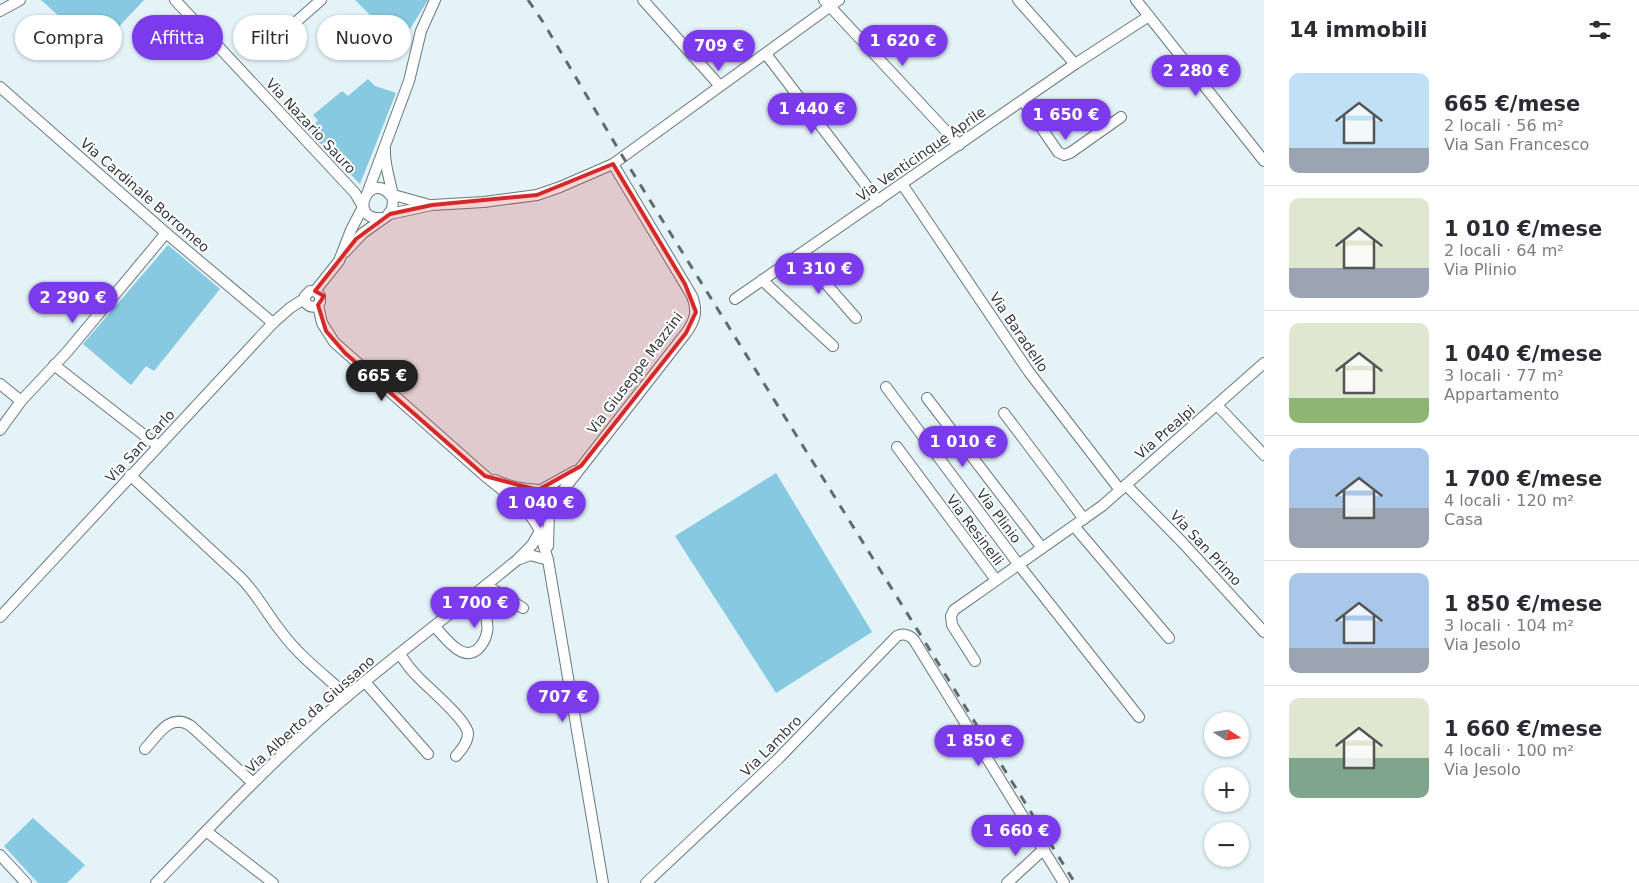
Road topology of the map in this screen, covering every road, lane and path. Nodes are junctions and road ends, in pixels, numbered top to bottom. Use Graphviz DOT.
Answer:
graph roads {
  1 [pos="20,0"];
  2 [pos="175,0"];
  3 [pos="322,0"];
  4 [pos="435,0"];
  5 [pos="643,0"];
  6 [pos="839,0"];
  7 [pos="1018,0"];
  8 [pos="1136,0"];
  9 [pos="827,3"];
  10 [pos="0,11"];
  11 [pos="304,15"];
  12 [pos="1149,16"];
  13 [pos="766,54"];
  14 [pos="1075,64"];
  15 [pos="720,86"];
  16 [pos="0,87"];
  17 [pos="1023,100"];
  18 [pos="1121,117"];
  19 [pos="386,138"];
  20 [pos="959,145"];
  21 [pos="1264,161"];
  22 [pos="613,164"];
  23 [pos="902,184"];
  24 [pos="367,194"];
  25 [pos="391,195"];
  26 [pos="878,201"];
  27 [pos="432,205"];
  28 [pos="363,207"];
  29 [pos="386,216"];
  30 [pos="166,233"];
  31 [pos="800,254"];
  32 [pos="342,255"];
  33 [pos="762,280"];
  34 [pos="315,291"];
  35 [pos="304,299"];
  36 [pos="736,299"];
  37 [pos="318,305"];
  38 [pos="856,318"];
  39 [pos="273,323"];
  40 [pos="833,346"];
  41 [pos="1264,363"];
  42 [pos="54,365"];
  43 [pos="0,384"];
  44 [pos="886,387"];
  45 [pos="926,398"];
  46 [pos="21,401"];
  47 [pos="1217,405"];
  48 [pos="1004,413"];
  49 [pos="0,430"];
  50 [pos="158,446"];
  51 [pos="897,447"];
  52 [pos="1264,455"];
  53 [pos="582,466"];
  54 [pos="130,476"];
  55 [pos="485,476"];
  56 [pos="1123,488"];
  57 [pos="539,490"];
  58 [pos="550,509"];
  59 [pos="528,512"];
  60 [pos="1084,520"];
  61 [pos="1074,526"];
  62 [pos="540,531"];
  63 [pos="1042,548"];
  64 [pos="545,555"];
  65 [pos="517,560"];
  66 [pos="1019,564"];
  67 [pos="996,580"];
  68 [pos="486,585"];
  69 [pos="500,594"];
  70 [pos="523,608"];
  71 [pos="0,617"];
  72 [pos="435,627"];
  73 [pos="1264,632"];
  74 [pos="1169,638"];
  75 [pos="400,654"];
  76 [pos="975,661"];
  77 [pos="365,682"];
  78 [pos="348,696"];
  79 [pos="1139,717"];
  80 [pos="145,749"];
  81 [pos="428,754"];
  82 [pos="456,756"];
  83 [pos="253,783"];
  84 [pos="206,831"];
  85 [pos="1044,849"];
  86 [pos="0,855"];
  87 [pos="26,883"];
  88 [pos="156,883"];
  89 [pos="273,883"];
  90 [pos="603,883"];
  91 [pos="646,883"];
  92 [pos="1007,883"];
  93 [pos="1064,883"];
  1 -- 10 [label="street"];
  2 -- 28 [label="street, Via Nazario Sauro"];
  3 -- 11 [label="street"];
  4 -- 19 [label="street"];
  5 -- 15 [label="street"];
  6 -- 9 [label="street"];
  7 -- 14 [label="street"];
  8 -- 12 [label="street"];
  9 -- 13 [label="street"];
  9 -- 20 [label="street"];
  12 -- 14 [label="street, Via Venticinque Aprile"];
  12 -- 21 [label="street"];
  13 -- 15 [label="street"];
  13 -- 26 [label="street"];
  14 -- 17 [label="street, Via Venticinque Aprile"];
  15 -- 22 [label="street"];
  16 -- 30 [label="street, Via Cardinale Borromeo"];
  17 -- 18 [label="street"];
  17 -- 20 [label="street, Via Venticinque Aprile"];
  19 -- 24 [label="street"];
  19 -- 25 [label="street"];
  20 -- 23 [label="street, Via Venticinque Aprile"];
  22 -- 27 [label="street"];
  22 -- 53 [label="street, Via Giuseppe Mazzini"];
  23 -- 26 [label="street, Via Venticinque Aprile"];
  23 -- 56 [label="street, Via Baradello"];
  24 -- 25 [label="street"];
  24 -- 28 [label="street"];
  25 -- 27 [label="street"];
  25 -- 29 [label="street"];
  26 -- 31 [label="street, Via Venticinque Aprile"];
  27 -- 29 [label="street"];
  28 -- 29 [label="street"];
  28 -- 32 [label="street"];
  29 -- 32 [label="street"];
  30 -- 39 [label="street, Via Cardinale Borromeo"];
  30 -- 42 [label="street"];
  31 -- 33 [label="street, Via Venticinque Aprile"];
  31 -- 38 [label="street"];
  32 -- 34 [label="street"];
  33 -- 36 [label="street, Via Venticinque Aprile"];
  33 -- 40 [label="street"];
  34 -- 35 [label="street"];
  34 -- 37 [label="street"];
  35 -- 37 [label="street"];
  35 -- 39 [label="street, Via San Carlo"];
  37 -- 55 [label="street"];
  39 -- 50 [label="street, Via San Carlo"];
  41 -- 47 [label="street, Via Prealpi"];
  42 -- 46 [label="street"];
  42 -- 50 [label="street"];
  43 -- 46 [label="street"];
  44 -- 66 [label="street, Via Plinio"];
  45 -- 63 [label="street"];
  46 -- 49 [label="street"];
  47 -- 52 [label="street"];
  47 -- 56 [label="street, Via Prealpi"];
  48 -- 60 [label="street"];
  50 -- 54 [label="street, Via San Carlo"];
  51 -- 67 [label="street, Via Resinelli"];
  53 -- 57 [label="street, Via Giuseppe Mazzini"];
  53 -- 58 [label="street, Via Giuseppe Mazzini"];
  54 -- 71 [label="street, Via San Carlo"];
  54 -- 78 [label="street"];
  55 -- 57 [label="street"];
  55 -- 59 [label="street"];
  56 -- 60 [label="street, Via Prealpi"];
  56 -- 73 [label="street, Via San Primo"];
  57 -- 58 [label="street"];
  57 -- 59 [label="street"];
  58 -- 59 [label="street"];
  58 -- 64 [label="street"];
  59 -- 62 [label="street"];
  60 -- 61 [label="street, Via Prealpi"];
  61 -- 63 [label="street, Via Prealpi"];
  61 -- 74 [label="street"];
  62 -- 64 [label="street"];
  62 -- 65 [label="street, Via Alberto da Giussano"];
  63 -- 66 [label="street, Via Prealpi"];
  64 -- 65 [label="street, Via Alberto da Giussano"];
  64 -- 90 [label="street"];
  65 -- 68 [label="street, Via Alberto da Giussano"];
  66 -- 67 [label="street, Via Prealpi"];
  66 -- 79 [label="street"];
  67 -- 76 [label="street, Via Prealpi"];
  68 -- 69 [label="street"];
  68 -- 72 [label="street, Via Alberto da Giussano"];
  69 -- 70 [label="street"];
  69 -- 72 [label="street"];
  72 -- 75 [label="street, Via Alberto da Giussano"];
  75 -- 77 [label="street, Via Alberto da Giussano"];
  75 -- 82 [label="street"];
  77 -- 78 [label="street, Via Alberto da Giussano"];
  77 -- 81 [label="street"];
  78 -- 83 [label="street, Via Alberto da Giussano"];
  80 -- 83 [label="street"];
  83 -- 84 [label="street, Via Alberto da Giussano"];
  84 -- 88 [label="street, Via Alberto da Giussano"];
  84 -- 89 [label="street"];
  85 -- 91 [label="street, Via Lambro"];
  85 -- 92 [label="street"];
  85 -- 93 [label="street"];
  86 -- 87 [label="street"];
}
